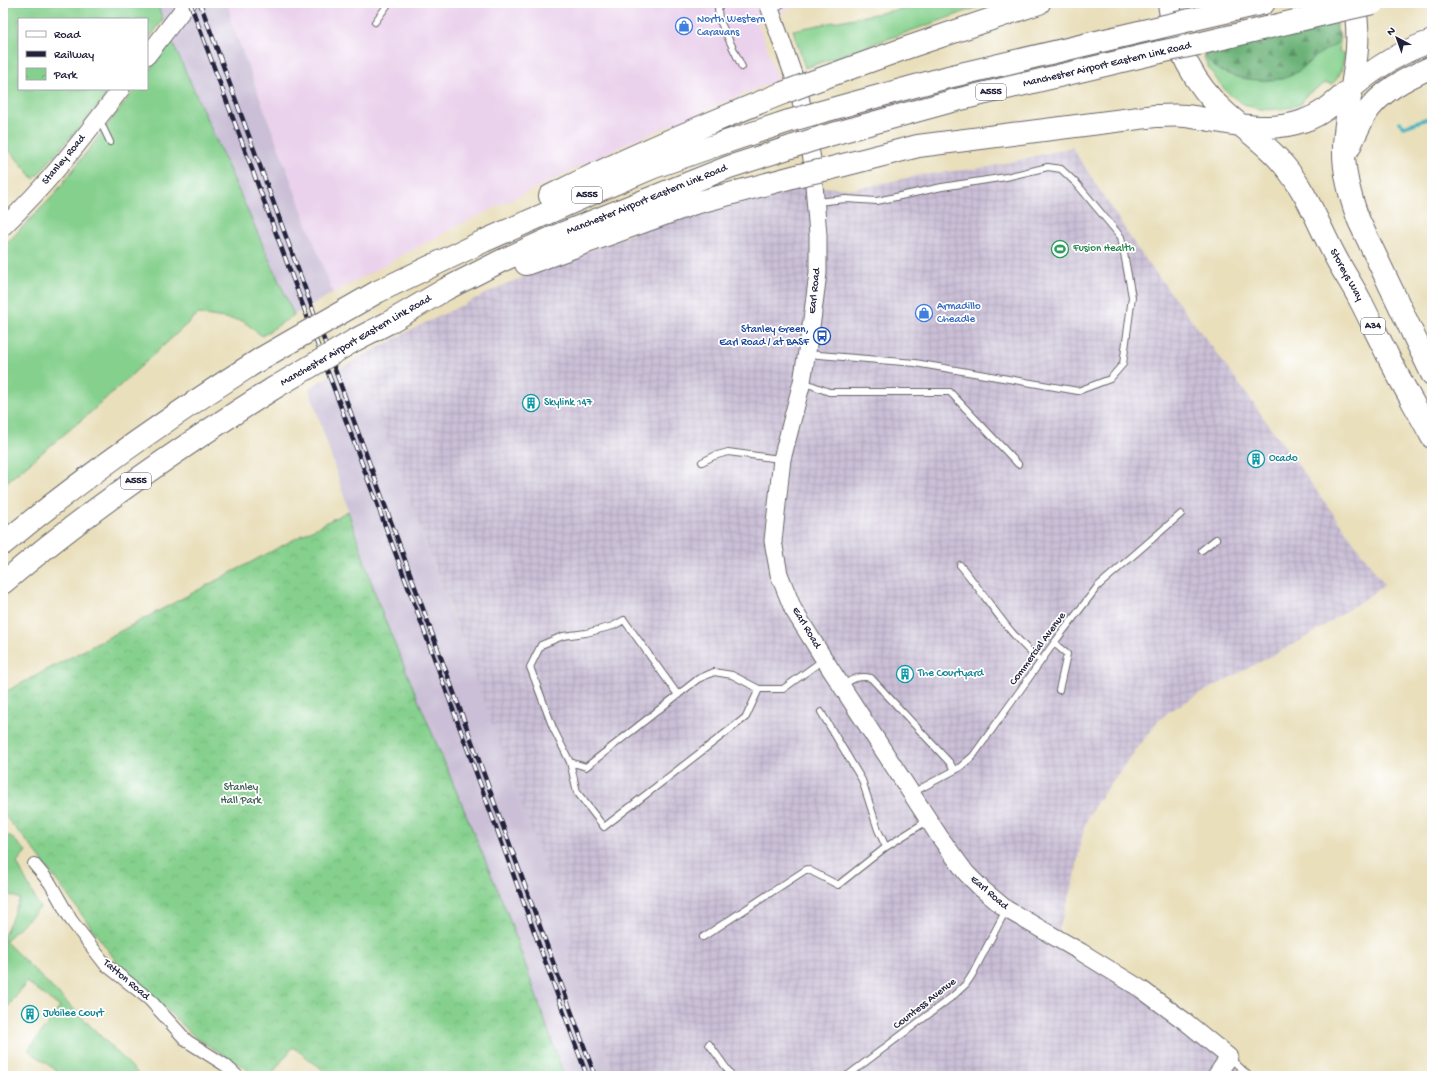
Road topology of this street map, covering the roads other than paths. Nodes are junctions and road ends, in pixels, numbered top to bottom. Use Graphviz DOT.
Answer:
graph roads {
  1 [pos="188,3"];
  2 [pos="390,3"];
  3 [pos="721,3"];
  4 [pos="1039,3"];
  5 [pos="1169,3"];
  6 [pos="1264,3"];
  7 [pos="1373,3"];
  8 [pos="774,6"];
  9 [pos="1345,7"];
  10 [pos="375,22"];
  11 [pos="1432,41"];
  12 [pos="148,55"];
  13 [pos="742,67"];
  14 [pos="1432,67"];
  15 [pos="1352,87"];
  16 [pos="120,90"];
  17 [pos="99,118"];
  18 [pos="1243,126"];
  19 [pos="110,142"];
  20 [pos="1345,160"];
  21 [pos="816,202"];
  22 [pos="3,227"];
  23 [pos="383,289"];
  24 [pos="394,320"];
  25 [pos="806,354"];
  26 [pos="1432,374"];
  27 [pos="802,382"];
  28 [pos="1432,437"];
  29 [pos="782,459"];
  30 [pos="702,462"];
  31 [pos="1018,464"];
  32 [pos="1181,514"];
  33 [pos="1216,539"];
  34 [pos="3,544"];
  35 [pos="1202,550"];
  36 [pos="960,565"];
  37 [pos="3,583"];
  38 [pos="1054,643"];
  39 [pos="824,659"];
  40 [pos="1041,661"];
  41 [pos="842,686"];
  42 [pos="759,689"];
  43 [pos="1059,690"];
  44 [pos="678,695"];
  45 [pos="821,712"];
  46 [pos="570,762"];
  47 [pos="954,770"];
  48 [pos="912,793"];
  49 [pos="929,820"];
  50 [pos="886,847"];
  51 [pos="34,864"];
  52 [pos="1006,909"];
  53 [pos="703,937"];
  54 [pos="709,1044"];
  55 [pos="1229,1057"];
  56 [pos="237,1076"];
  57 [pos="732,1076"];
  58 [pos="847,1076"];
  59 [pos="1216,1076"];
  60 [pos="1250,1076"];
  1 -- 12 [label="street"];
  2 -- 10 [label="lane"];
  3 -- 13 [label="lane"];
  4 -- 23 [label="highway, bridge"];
  5 -- 18 [label="highway, A34"];
  6 -- 23 [label="highway, A555, bridge"];
  7 -- 9 [label="highway, Manchester Airport Eastern Link Road / A555, bridge"];
  8 -- 21 [label="street, Earl Road"];
  9 -- 15 [label="highway"];
  9 -- 24 [label="highway, Manchester Airport Eastern Link Road / A555, bridge"];
  11 -- 15 [label="highway"];
  14 -- 20 [label="highway"];
  15 -- 18 [label="highway"];
  15 -- 20 [label="highway"];
  16 -- 17 [label="street, Stanley Road"];
  17 -- 19 [label="lane"];
  17 -- 22 [label="street, Stanley Road"];
  18 -- 24 [label="highway, bridge"];
  18 -- 28 [label="highway, Storeys Way / A34"];
  20 -- 26 [label="highway"];
  21 -- 25 [label="street, Earl Road"];
  21 -- 25 [label="lane"];
  23 -- 34 [label="highway, A555, bridge"];
  24 -- 37 [label="highway, Manchester Airport Eastern Link Road / A555, bridge"];
  25 -- 27 [label="street, Earl Road"];
  27 -- 29 [label="street, Earl Road"];
  27 -- 31 [label="lane"];
  29 -- 30 [label="lane"];
  29 -- 39 [label="street, Earl Road"];
  32 -- 38 [label="lane, Commercial Avenue"];
  33 -- 35 [label="lane"];
  36 -- 40 [label="lane"];
  38 -- 40 [label="lane, Commercial Avenue"];
  38 -- 43 [label="lane"];
  39 -- 41 [label="street, Earl Road"];
  39 -- 42 [label="lane"];
  40 -- 47 [label="lane, Commercial Avenue"];
  41 -- 47 [label="lane"];
  41 -- 48 [label="street, Earl Road"];
  42 -- 44 [label="lane"];
  42 -- 46 [label="lane"];
  44 -- 46 [label="lane"];
  44 -- 46 [label="lane"];
  45 -- 50 [label="lane"];
  47 -- 48 [label="lane, Commercial Avenue"];
  48 -- 49 [label="street, Earl Road"];
  49 -- 50 [label="lane"];
  49 -- 52 [label="street, Earl Road"];
  50 -- 53 [label="lane"];
  51 -- 56 [label="street, Tatton Road"];
  52 -- 55 [label="street, Earl Road"];
  52 -- 58 [label="lane, Countess Avenue"];
  54 -- 57 [label="lane"];
  55 -- 59 [label="street"];
  55 -- 60 [label="lane, Earl Road"];
}
